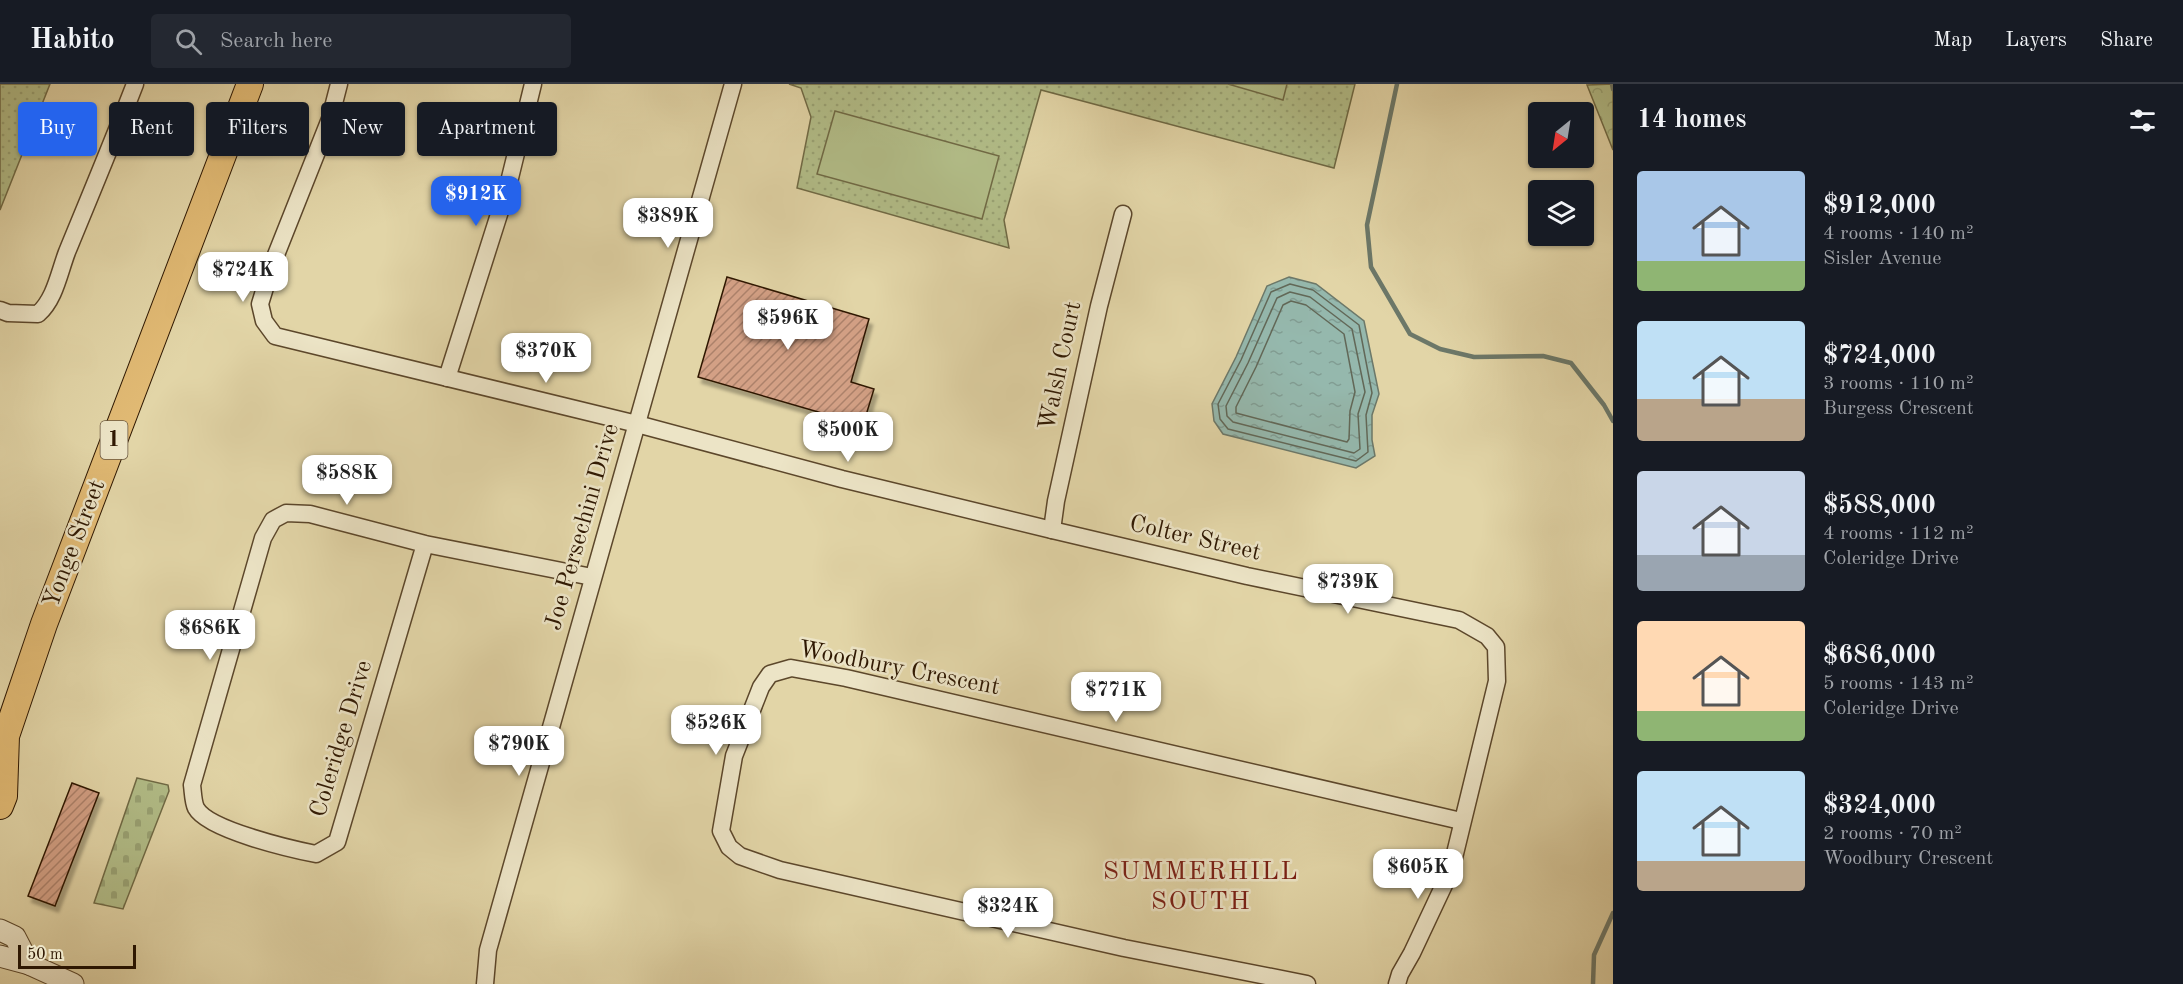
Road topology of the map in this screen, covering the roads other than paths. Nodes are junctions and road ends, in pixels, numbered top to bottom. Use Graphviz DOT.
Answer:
graph roads {
  1 [pos="135,84"];
  2 [pos="250,84"];
  3 [pos="339,84"];
  4 [pos="533,84"];
  5 [pos="733,84"];
  6 [pos="1123,214"];
  7 [pos="0,310"];
  8 [pos="447,378"];
  9 [pos="637,424"];
  10 [pos="1052,531"];
  11 [pos="425,544"];
  12 [pos="592,577"];
  13 [pos="3,740"];
  14 [pos="0,806"];
  15 [pos="1461,821"];
  16 [pos="0,930"];
  17 [pos="0,956"];
  18 [pos="29,964"];
  19 [pos="73,984"];
  20 [pos="485,984"];
  21 [pos="1307,984"];
  22 [pos="1397,984"];
  1 -- 7 [label="street"];
  2 -- 13 [label="main road, Yonge Street / 1"];
  3 -- 8 [label="street, Colter Street"];
  4 -- 8 [label="street"];
  5 -- 9 [label="street, Joe Persechini Drive"];
  6 -- 10 [label="street, Walsh Court"];
  8 -- 9 [label="street, Colter Street"];
  9 -- 10 [label="street, Colter Street"];
  9 -- 12 [label="street, Joe Persechini Drive"];
  10 -- 15 [label="street, Colter Street"];
  11 -- 11 [label="street, Coleridge Drive"];
  11 -- 12 [label="street, Coleridge Drive"];
  12 -- 20 [label="street, Joe Persechini Drive"];
  13 -- 14 [label="main road, Yonge Street / 1"];
  15 -- 21 [label="street, Woodbury Crescent"];
  15 -- 22 [label="street, Colter Street"];
  16 -- 18 [label="street"];
  17 -- 18 [label="street"];
  18 -- 19 [label="street"];
}
